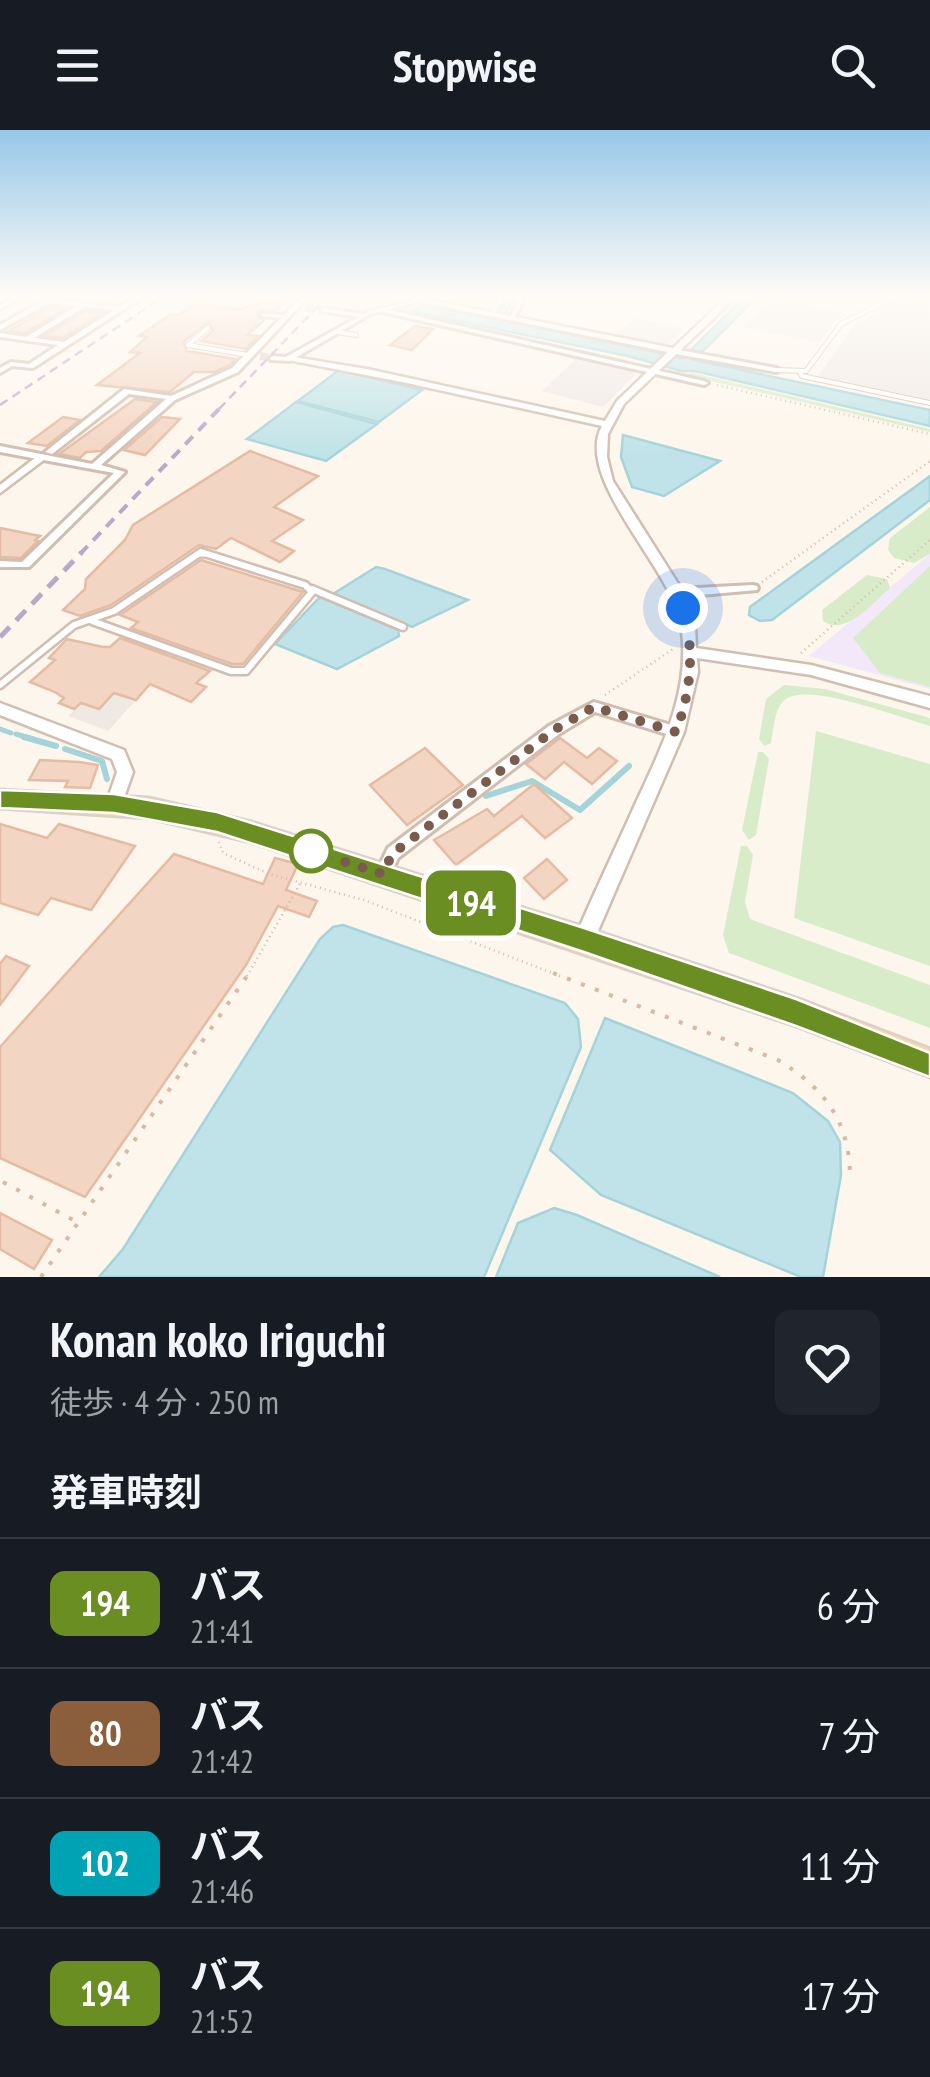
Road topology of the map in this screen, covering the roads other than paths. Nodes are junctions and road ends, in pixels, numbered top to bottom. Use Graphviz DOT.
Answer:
graph roads {
  1 [pos="58,349"];
  2 [pos="211,349"];
  3 [pos="259,349"];
  4 [pos="307,349"];
  5 [pos="553,349"];
  6 [pos="652,349"];
  7 [pos="677,349"];
  8 [pos="823,349"];
  9 [pos="672,353"];
  10 [pos="253,355"];
  11 [pos="274,358"];
  12 [pos="287,359"];
  13 [pos="655,369"];
  14 [pos="776,370"];
  15 [pos="0,371"];
  16 [pos="799,371"];
  17 [pos="704,383"];
  18 [pos="172,398"];
  19 [pos="930,403"];
  20 [pos="606,424"];
  21 [pos="0,448"];
  22 [pos="46,454"];
  23 [pos="96,465"];
  24 [pos="0,490"];
  25 [pos="0,564"];
  26 [pos="310,588"];
  27 [pos="753,588"];
  28 [pos="678,594"];
  29 [pos="92,621"];
  30 [pos="402,627"];
  31 [pos="684,650"];
  32 [pos="0,685"];
  33 [pos="930,702"];
  34 [pos="0,709"];
  35 [pos="676,732"];
  36 [pos="0,799"];
  37 [pos="114,804"];
  38 [pos="383,874"];
  39 [pos="584,940"];
  40 [pos="930,1063"];
  1 -- 15 [label="street"];
  2 -- 10 [label="lane"];
  3 -- 10 [label="street"];
  4 -- 12 [label="street"];
  5 -- 13 [label="street"];
  6 -- 9 [label="street"];
  7 -- 9 [label="street"];
  8 -- 16 [label="lane"];
  9 -- 13 [label="street"];
  9 -- 14 [label="street"];
  10 -- 18 [label="street"];
  11 -- 12 [label="street"];
  12 -- 20 [label="street"];
  13 -- 17 [label="street"];
  13 -- 20 [label="street"];
  14 -- 16 [label="lane"];
  16 -- 19 [label="lane"];
  18 -- 22 [label="street"];
  18 -- 23 [label="street"];
  20 -- 28 [label="street"];
  21 -- 22 [label="street"];
  22 -- 23 [label="street"];
  22 -- 24 [label="street"];
  23 -- 25 [label="street"];
  26 -- 29 [label="lane"];
  26 -- 29 [label="lane"];
  26 -- 30 [label="lane"];
  27 -- 28 [label="street"];
  28 -- 31 [label="street"];
  29 -- 32 [label="lane"];
  31 -- 33 [label="street"];
  31 -- 35 [label="street"];
  34 -- 37 [label="street"];
  35 -- 38 [label="street"];
  35 -- 39 [label="street"];
  36 -- 37 [label="main road"];
  37 -- 38 [label="main road"];
  38 -- 39 [label="main road"];
  39 -- 40 [label="main road"];
}
